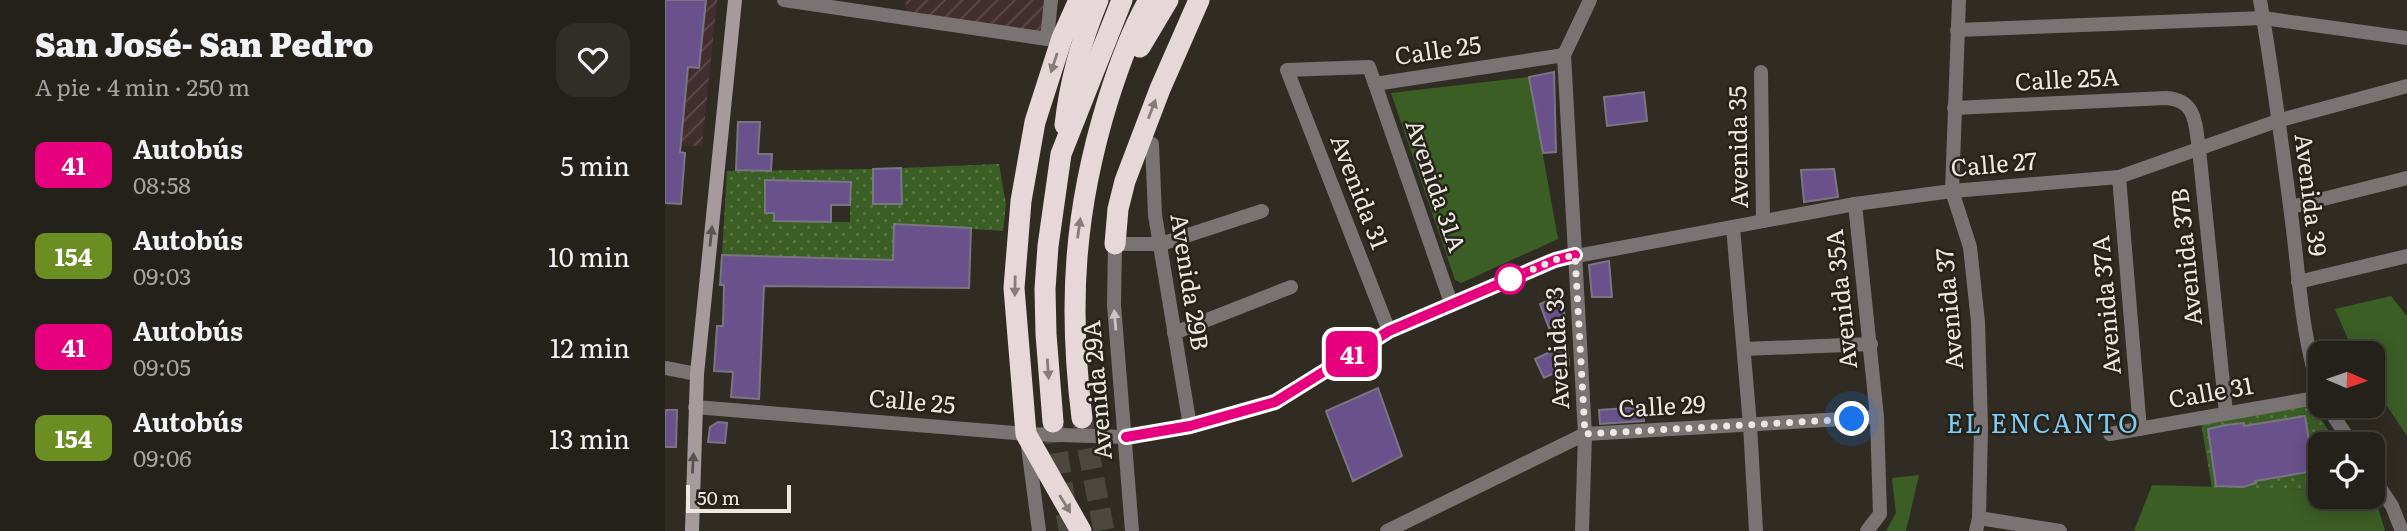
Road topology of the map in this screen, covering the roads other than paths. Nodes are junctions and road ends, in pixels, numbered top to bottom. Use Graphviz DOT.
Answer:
graph roads {
  1 [pos="735,0"];
  2 [pos="783,0"];
  3 [pos="1051,0"];
  4 [pos="1079,0"];
  5 [pos="1098,0"];
  6 [pos="1122,0"];
  7 [pos="1149,0"];
  8 [pos="1168,0"];
  9 [pos="1199,0"];
  10 [pos="1590,0"];
  11 [pos="1959,0"];
  12 [pos="2260,0"];
  13 [pos="2263,18"];
  14 [pos="1957,30"];
  15 [pos="2407,38"];
  16 [pos="1564,55"];
  17 [pos="1287,70"];
  18 [pos="1761,72"];
  19 [pos="1375,83"];
  20 [pos="2407,86"];
  21 [pos="2183,101"];
  22 [pos="1954,108"];
  23 [pos="1104,113"];
  24 [pos="2277,121"];
  25 [pos="1152,144"];
  26 [pos="2199,149"];
  27 [pos="1061,155"];
  28 [pos="2119,177"];
  29 [pos="2407,178"];
  30 [pos="1952,191"];
  31 [pos="1855,204"];
  32 [pos="2291,208"];
  33 [pos="1262,211"];
  34 [pos="1763,221"];
  35 [pos="1733,227"];
  36 [pos="1115,244"];
  37 [pos="1161,244"];
  38 [pos="1575,255"];
  39 [pos="2407,256"];
  40 [pos="2298,282"];
  41 [pos="1291,287"];
  42 [pos="1451,303"];
  43 [pos="1389,331"];
  44 [pos="1174,333"];
  45 [pos="1871,344"];
  46 [pos="1744,349"];
  47 [pos="2308,353"];
  48 [pos="665,368"];
  49 [pos="698,374"];
  50 [pos="2308,398"];
  51 [pos="695,407"];
  52 [pos="2226,414"];
  53 [pos="1877,417"];
  54 [pos="1082,418"];
  55 [pos="1053,422"];
  56 [pos="1750,425"];
  57 [pos="1190,426"];
  58 [pos="2140,429"];
  59 [pos="1026,434"];
  60 [pos="1585,434"];
  61 [pos="2110,434"];
  62 [pos="1126,437"];
  63 [pos="2385,495"];
  64 [pos="1978,525"];
  65 [pos="692,531"];
  66 [pos="1039,531"];
  67 [pos="1081,531"];
  68 [pos="1132,531"];
  69 [pos="1387,531"];
  70 [pos="1582,531"];
  71 [pos="1756,531"];
  72 [pos="1867,531"];
  73 [pos="2060,531"];
  74 [pos="2402,531"];
  49 -- 1 [label="main road, one-way"];
  2 -- 3 [label="street"];
  4 -- 59 [label="highway, one-way"];
  5 -- 27 [label="highway"];
  6 -- 27 [label="highway"];
  7 -- 23 [label="highway"];
  8 -- 23 [label="highway"];
  36 -- 9 [label="highway, one-way"];
  10 -- 16 [label="street, Avenida 33"];
  11 -- 14 [label="street, Avenida 37"];
  12 -- 13 [label="street, Avenida 39"];
  13 -- 14 [label="street"];
  13 -- 15 [label="street"];
  13 -- 24 [label="street, Avenida 39"];
  14 -- 22 [label="street, Avenida 37"];
  16 -- 19 [label="street, Calle 25"];
  16 -- 38 [label="street, Avenida 33"];
  17 -- 19 [label="street, Calle 25"];
  17 -- 43 [label="street, Avenida 31"];
  18 -- 34 [label="street, Avenida 35"];
  19 -- 42 [label="street, Avenida 31A"];
  20 -- 24 [label="street, Calle 27"];
  21 -- 22 [label="street, Calle 25A"];
  21 -- 26 [label="street, Avenida 37B"];
  22 -- 30 [label="street, Avenida 37"];
  54 -- 23 [label="highway, one-way"];
  24 -- 26 [label="street, Calle 27"];
  24 -- 32 [label="street, Avenida 39"];
  25 -- 37 [label="street, Avenida 29B"];
  26 -- 28 [label="street, Calle 27"];
  26 -- 52 [label="street, Avenida 37B"];
  27 -- 55 [label="highway, one-way"];
  28 -- 30 [label="street, Calle 27"];
  28 -- 58 [label="street, Avenida 37A"];
  29 -- 32 [label="street"];
  30 -- 31 [label="street, Calle 27"];
  30 -- 64 [label="street, Avenida 37"];
  31 -- 34 [label="street, Calle 27"];
  31 -- 45 [label="street, Avenida 35A"];
  32 -- 40 [label="street, Avenida 39"];
  33 -- 37 [label="street"];
  34 -- 35 [label="street, Calle 27"];
  35 -- 38 [label="street, Calle 27"];
  35 -- 46 [label="street, Avenida 35"];
  36 -- 37 [label="street"];
  62 -- 36 [label="street, Avenida 29A, one-way"];
  37 -- 44 [label="street, Avenida 29B"];
  38 -- 42 [label="street, Calle 27"];
  38 -- 60 [label="street, Avenida 33"];
  39 -- 40 [label="street"];
  40 -- 47 [label="street, Avenida 39"];
  41 -- 44 [label="street"];
  42 -- 43 [label="street, Calle 27"];
  43 -- 57 [label="street, Calle 25"];
  44 -- 57 [label="street, Avenida 29B"];
  45 -- 46 [label="street"];
  45 -- 53 [label="street, Avenida 35A"];
  46 -- 56 [label="street, Avenida 35"];
  48 -- 49 [label="street"];
  49 -- 51 [label="main road"];
  50 -- 52 [label="street, Calle 31"];
  51 -- 59 [label="street, Calle 25"];
  65 -- 51 [label="main road, one-way"];
  52 -- 58 [label="street, Calle 31"];
  53 -- 56 [label="street, Calle 29"];
  53 -- 72 [label="street, Avenida 35A"];
  56 -- 60 [label="street, Calle 29"];
  56 -- 71 [label="street, Avenida 35"];
  57 -- 62 [label="street, Calle 25"];
  58 -- 61 [label="street, Calle 31"];
  59 -- 62 [label="street, Calle 25"];
  59 -- 66 [label="street"];
  59 -- 67 [label="highway, one-way"];
  60 -- 69 [label="street, Calle 29"];
  60 -- 70 [label="street, Avenida 33"];
  62 -- 68 [label="street, Avenida 29A"];
  63 -- 74 [label="street"];
  64 -- 73 [label="street"];
}
